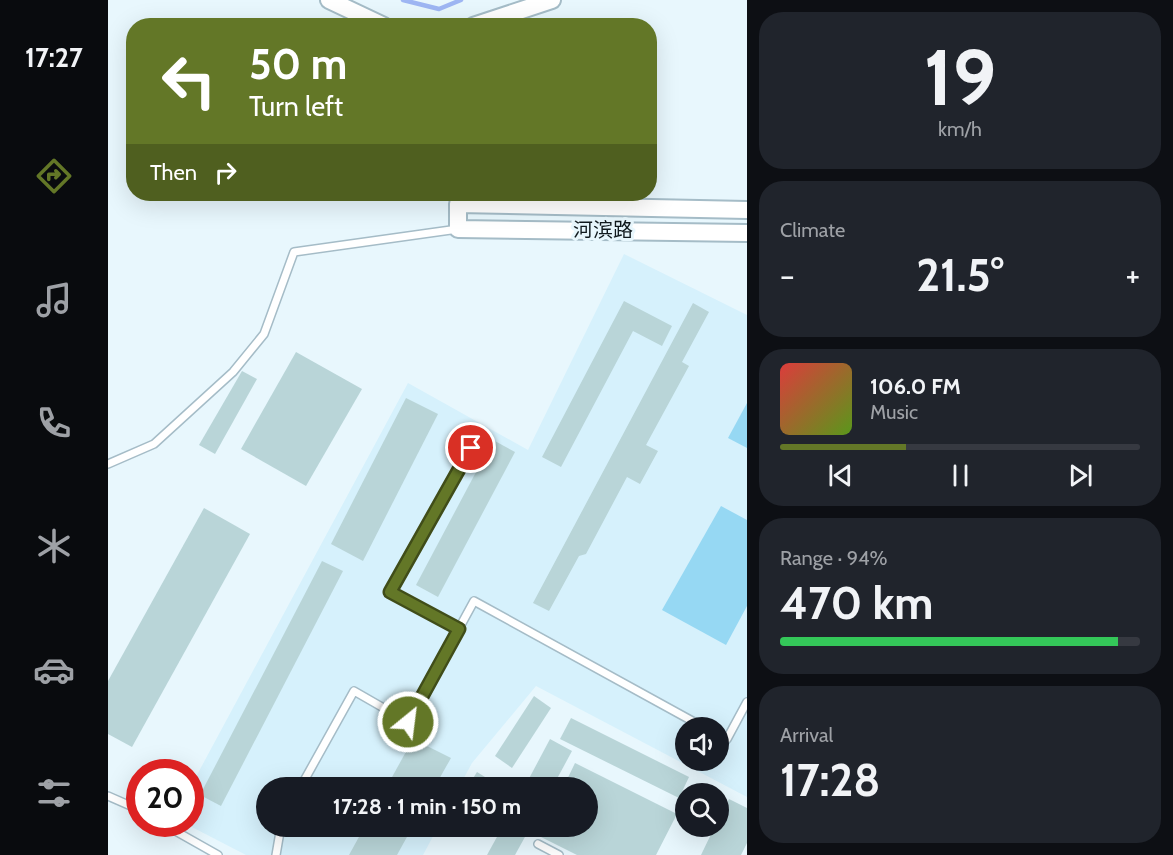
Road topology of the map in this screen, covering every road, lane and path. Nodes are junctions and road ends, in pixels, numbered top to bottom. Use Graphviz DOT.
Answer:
graph roads {
  1 [pos="329,0"];
  2 [pos="552,0"];
  3 [pos="367,18"];
  4 [pos="497,18"];
  5 [pos="747,210"];
  6 [pos="458,229"];
  7 [pos="747,233"];
  8 [pos="471,448"];
  9 [pos="108,464"];
  10 [pos="459,629"];
  11 [pos="747,702"];
  12 [pos="685,717"];
  13 [pos="729,735"];
  14 [pos="306,777"];
  15 [pos="108,796"];
  16 [pos="126,804"];
  17 [pos="186,837"];
  18 [pos="279,837"];
  19 [pos="538,844"];
  20 [pos="218,855"];
  21 [pos="276,855"];
  22 [pos="559,855"];
  1 -- 3 [label="street"];
  2 -- 4 [label="street"];
  5 -- 6 [label="street, 河滨路"];
  6 -- 7 [label="street, 河滨路"];
  6 -- 9 [label="lane"];
  8 -- 10 [label="lane"];
  10 -- 12 [label="lane"];
  10 -- 14 [label="lane"];
  11 -- 13 [label="lane"];
  15 -- 16 [label="lane"];
  17 -- 20 [label="lane"];
  18 -- 21 [label="lane"];
  19 -- 22 [label="lane"];
}
